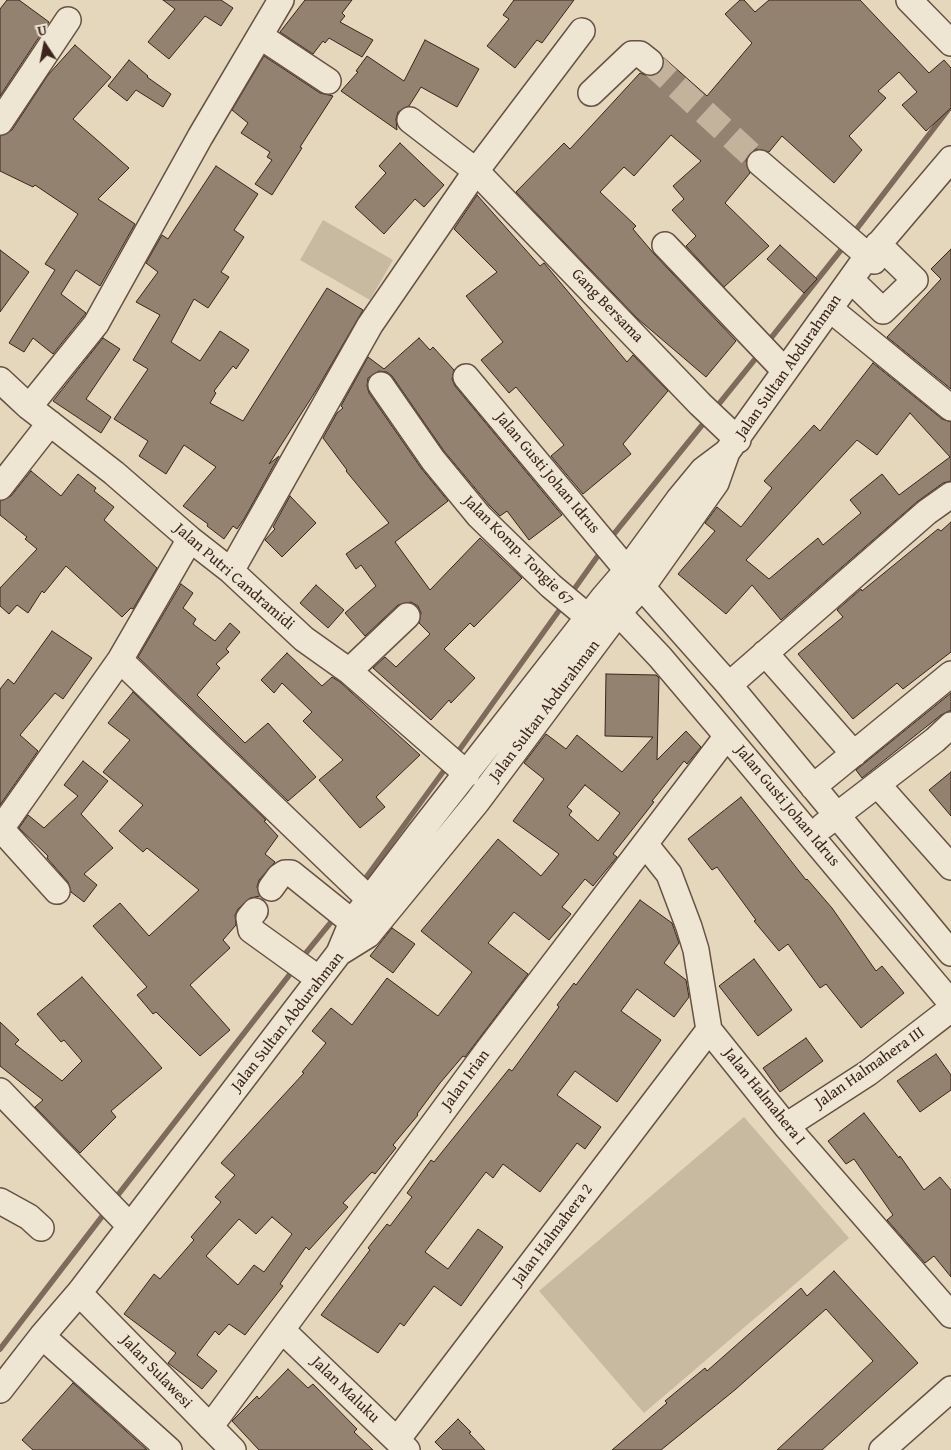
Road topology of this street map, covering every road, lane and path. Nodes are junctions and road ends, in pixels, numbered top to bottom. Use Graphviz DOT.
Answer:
graph roads {
  1 [pos="281,0"];
  2 [pos="909,0"];
  3 [pos="68,20"];
  4 [pos="582,31"];
  5 [pos="260,36"];
  6 [pos="951,43"];
  7 [pos="650,62"];
  8 [pos="328,81"];
  9 [pos="591,93"];
  10 [pos="410,120"];
  11 [pos="0,122"];
  12 [pos="951,159"];
  13 [pos="765,167"];
  14 [pos="476,171"];
  15 [pos="665,245"];
  16 [pos="858,255"];
  17 [pos="830,309"];
  18 [pos="785,371"];
  19 [pos="466,377"];
  20 [pos="0,380"];
  21 [pos="381,385"];
  22 [pos="29,407"];
  23 [pos="951,408"];
  24 [pos="50,423"];
  25 [pos="729,438"];
  26 [pos="0,487"];
  27 [pos="951,495"];
  28 [pos="190,539"];
  29 [pos="231,571"];
  30 [pos="632,575"];
  31 [pos="611,605"];
  32 [pos="582,613"];
  33 [pos="407,616"];
  34 [pos="765,653"];
  35 [pos="120,660"];
  36 [pos="349,671"];
  37 [pos="951,674"];
  38 [pos="729,685"];
  39 [pos="951,725"];
  40 [pos="727,736"];
  41 [pos="854,754"];
  42 [pos="466,773"];
  43 [pos="878,784"];
  44 [pos="813,788"];
  45 [pos="836,816"];
  46 [pos="0,829"];
  47 [pos="811,835"];
  48 [pos="645,844"];
  49 [pos="951,867"];
  50 [pos="895,886"];
  51 [pos="271,888"];
  52 [pos="57,891"];
  53 [pos="369,898"];
  54 [pos="871,907"];
  55 [pos="255,911"];
  56 [pos="343,915"];
  57 [pos="339,953"];
  58 [pos="951,953"];
  59 [pos="305,969"];
  60 [pos="951,1002"];
  61 [pos="951,1009"];
  62 [pos="709,1030"];
  63 [pos="0,1091"];
  64 [pos="786,1126"];
  65 [pos="0,1201"];
  66 [pos="122,1218"];
  67 [pos="41,1228"];
  68 [pos="80,1293"];
  69 [pos="951,1315"];
  70 [pos="282,1330"];
  71 [pos="42,1336"];
  72 [pos="7,1373"];
  73 [pos="951,1389"];
  74 [pos="210,1427"];
  75 [pos="402,1445"];
  76 [pos="168,1450"];
  77 [pos="233,1450"];
  78 [pos="882,1450"];
  1 -- 5 [label="street"];
  2 -- 6 [label="street"];
  3 -- 11 [label="street"];
  4 -- 14 [label="street"];
  5 -- 8 [label="street"];
  5 -- 22 [label="street"];
  7 -- 9 [label="street"];
  10 -- 14 [label="street, Gang Bersama"];
  12 -- 16 [label="street, Jalan Sultan Abdurahman"];
  13 -- 16 [label="street"];
  14 -- 25 [label="street, Gang Bersama"];
  14 -- 29 [label="street"];
  15 -- 18 [label="street"];
  16 -- 17 [label="street, Jalan Sultan Abdurahman"];
  17 -- 18 [label="street, Jalan Sultan Abdurahman"];
  17 -- 23 [label="street"];
  18 -- 25 [label="street, Jalan Sultan Abdurahman"];
  19 -- 30 [label="street, Jalan Gusti Johan Idrus"];
  20 -- 22 [label="street, Jalan Putri Candramidi"];
  21 -- 32 [label="street, Jalan Komp. Tongie 67"];
  22 -- 24 [label="street, Jalan Putri Candramidi"];
  24 -- 26 [label="street"];
  24 -- 28 [label="street, Jalan Putri Candramidi"];
  25 -- 30 [label="street, Jalan Sultan Abdurahman"];
  27 -- 34 [label="street"];
  28 -- 29 [label="street, Jalan Putri Candramidi"];
  28 -- 35 [label="street"];
  29 -- 36 [label="street, Jalan Putri Candramidi"];
  30 -- 31 [label="street, Jalan Sultan Abdurahman"];
  30 -- 38 [label="street, Jalan Gusti Johan Idrus"];
  31 -- 32 [label="street"];
  31 -- 40 [label="street, Jalan Gusti Johan Idrus"];
  31 -- 57 [label="street, Jalan Sultan Abdurahman"];
  32 -- 42 [label="street"];
  33 -- 36 [label="street"];
  34 -- 38 [label="street"];
  34 -- 41 [label="street"];
  35 -- 46 [label="street"];
  35 -- 53 [label="street"];
  36 -- 42 [label="street, Jalan Putri Candramidi"];
  37 -- 41 [label="street"];
  38 -- 44 [label="street, Jalan Gusti Johan Idrus"];
  39 -- 43 [label="street"];
  40 -- 47 [label="street, Jalan Gusti Johan Idrus"];
  40 -- 48 [label="street, Jalan Irian"];
  41 -- 44 [label="street"];
  42 -- 53 [label="street"];
  43 -- 45 [label="street"];
  43 -- 49 [label="street"];
  44 -- 45 [label="street, Jalan Gusti Johan Idrus"];
  45 -- 47 [label="street"];
  45 -- 50 [label="street, Jalan Gusti Johan Idrus"];
  46 -- 52 [label="street"];
  47 -- 54 [label="street, Jalan Gusti Johan Idrus"];
  48 -- 62 [label="street, Jalan Halmahera I"];
  48 -- 70 [label="street, Jalan Irian"];
  50 -- 54 [label="street"];
  50 -- 58 [label="street, Jalan Gusti Johan Idrus"];
  51 -- 56 [label="street"];
  53 -- 56 [label="street"];
  54 -- 60 [label="street, Jalan Gusti Johan Idrus"];
  55 -- 59 [label="street"];
  56 -- 57 [label="street"];
  57 -- 59 [label="street, Jalan Sultan Abdurahman"];
  59 -- 66 [label="street, Jalan Sultan Abdurahman"];
  61 -- 64 [label="street, Jalan Halmahera III"];
  62 -- 64 [label="street, Jalan Halmahera I"];
  62 -- 75 [label="street, Jalan Halmahera 2"];
  63 -- 66 [label="street"];
  64 -- 69 [label="street, Jalan Halmahera I"];
  65 -- 67 [label="street"];
  66 -- 68 [label="street, Jalan Sultan Abdurahman"];
  68 -- 71 [label="street, Jalan Sultan Abdurahman"];
  68 -- 74 [label="street, Jalan Sulawesi"];
  70 -- 74 [label="street, Jalan Irian"];
  70 -- 75 [label="street, Jalan Maluku"];
  71 -- 72 [label="street, Jalan Sultan Abdurahman"];
  71 -- 76 [label="street"];
  73 -- 78 [label="street"];
  74 -- 77 [label="street, Jalan Sulawesi"];
}
